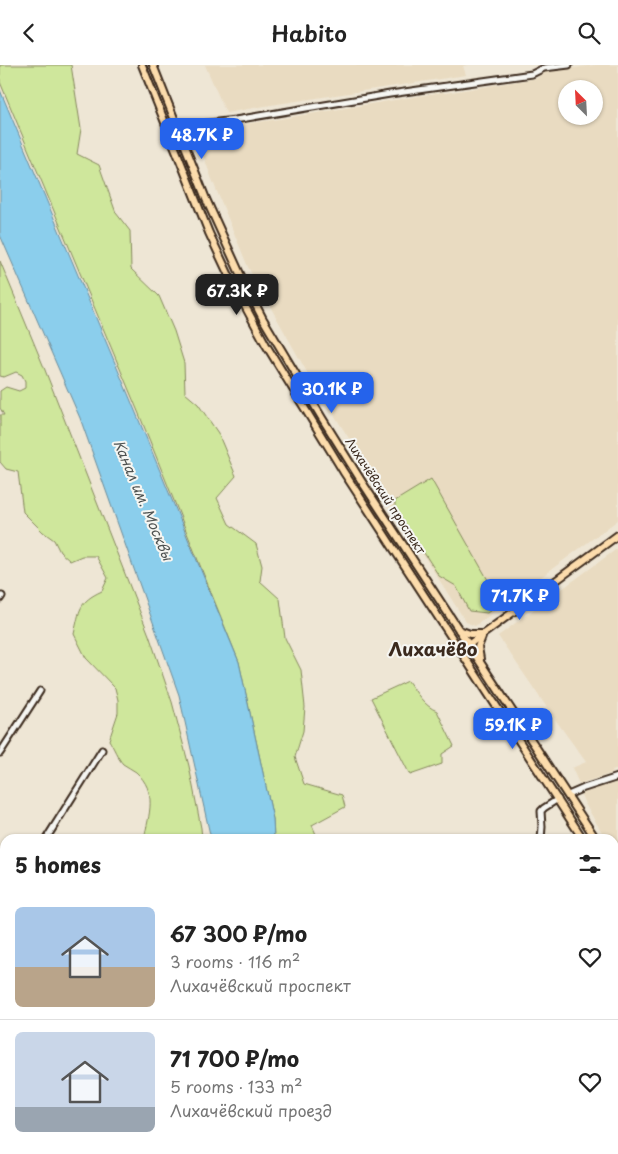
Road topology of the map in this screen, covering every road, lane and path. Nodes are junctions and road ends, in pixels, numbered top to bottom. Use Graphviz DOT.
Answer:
graph roads {
  1 [pos="142,65"];
  2 [pos="153,65"];
  3 [pos="569,65"];
  4 [pos="178,129"];
  5 [pos="618,535"];
  6 [pos="459,630"];
  7 [pos="484,634"];
  8 [pos="469,645"];
  9 [pos="460,651"];
  10 [pos="481,663"];
  11 [pos="40,691"];
  12 [pos="102,750"];
  13 [pos="0,753"];
  14 [pos="618,777"];
  15 [pos="568,795"];
  16 [pos="558,799"];
  17 [pos="49,834"];
  18 [pos="542,834"];
  19 [pos="580,834"];
  20 [pos="593,834"];
  1 -- 9 [label="main road, Лихачёвский проспект"];
  2 -- 4 [label="main road, Лихачёвский проспект"];
  3 -- 4 [label="street"];
  4 -- 6 [label="main road, Лихачёвский проспект"];
  5 -- 7 [label="main road"];
  6 -- 7 [label="main road"];
  6 -- 8 [label="main road, Лихачёвский проспект"];
  7 -- 8 [label="main road"];
  7 -- 10 [label="main road"];
  8 -- 9 [label="main road"];
  8 -- 10 [label="main road, Лихачёвский проспект"];
  9 -- 16 [label="main road, Лихачёвский проспект"];
  10 -- 15 [label="main road, Лихачёвский проспект"];
  11 -- 13 [label="street"];
  12 -- 17 [label="street"];
  14 -- 15 [label="street"];
  15 -- 20 [label="main road, Лихачёвский проспект"];
  16 -- 18 [label="street"];
  16 -- 19 [label="main road, Лихачёвский проспект"];
}
